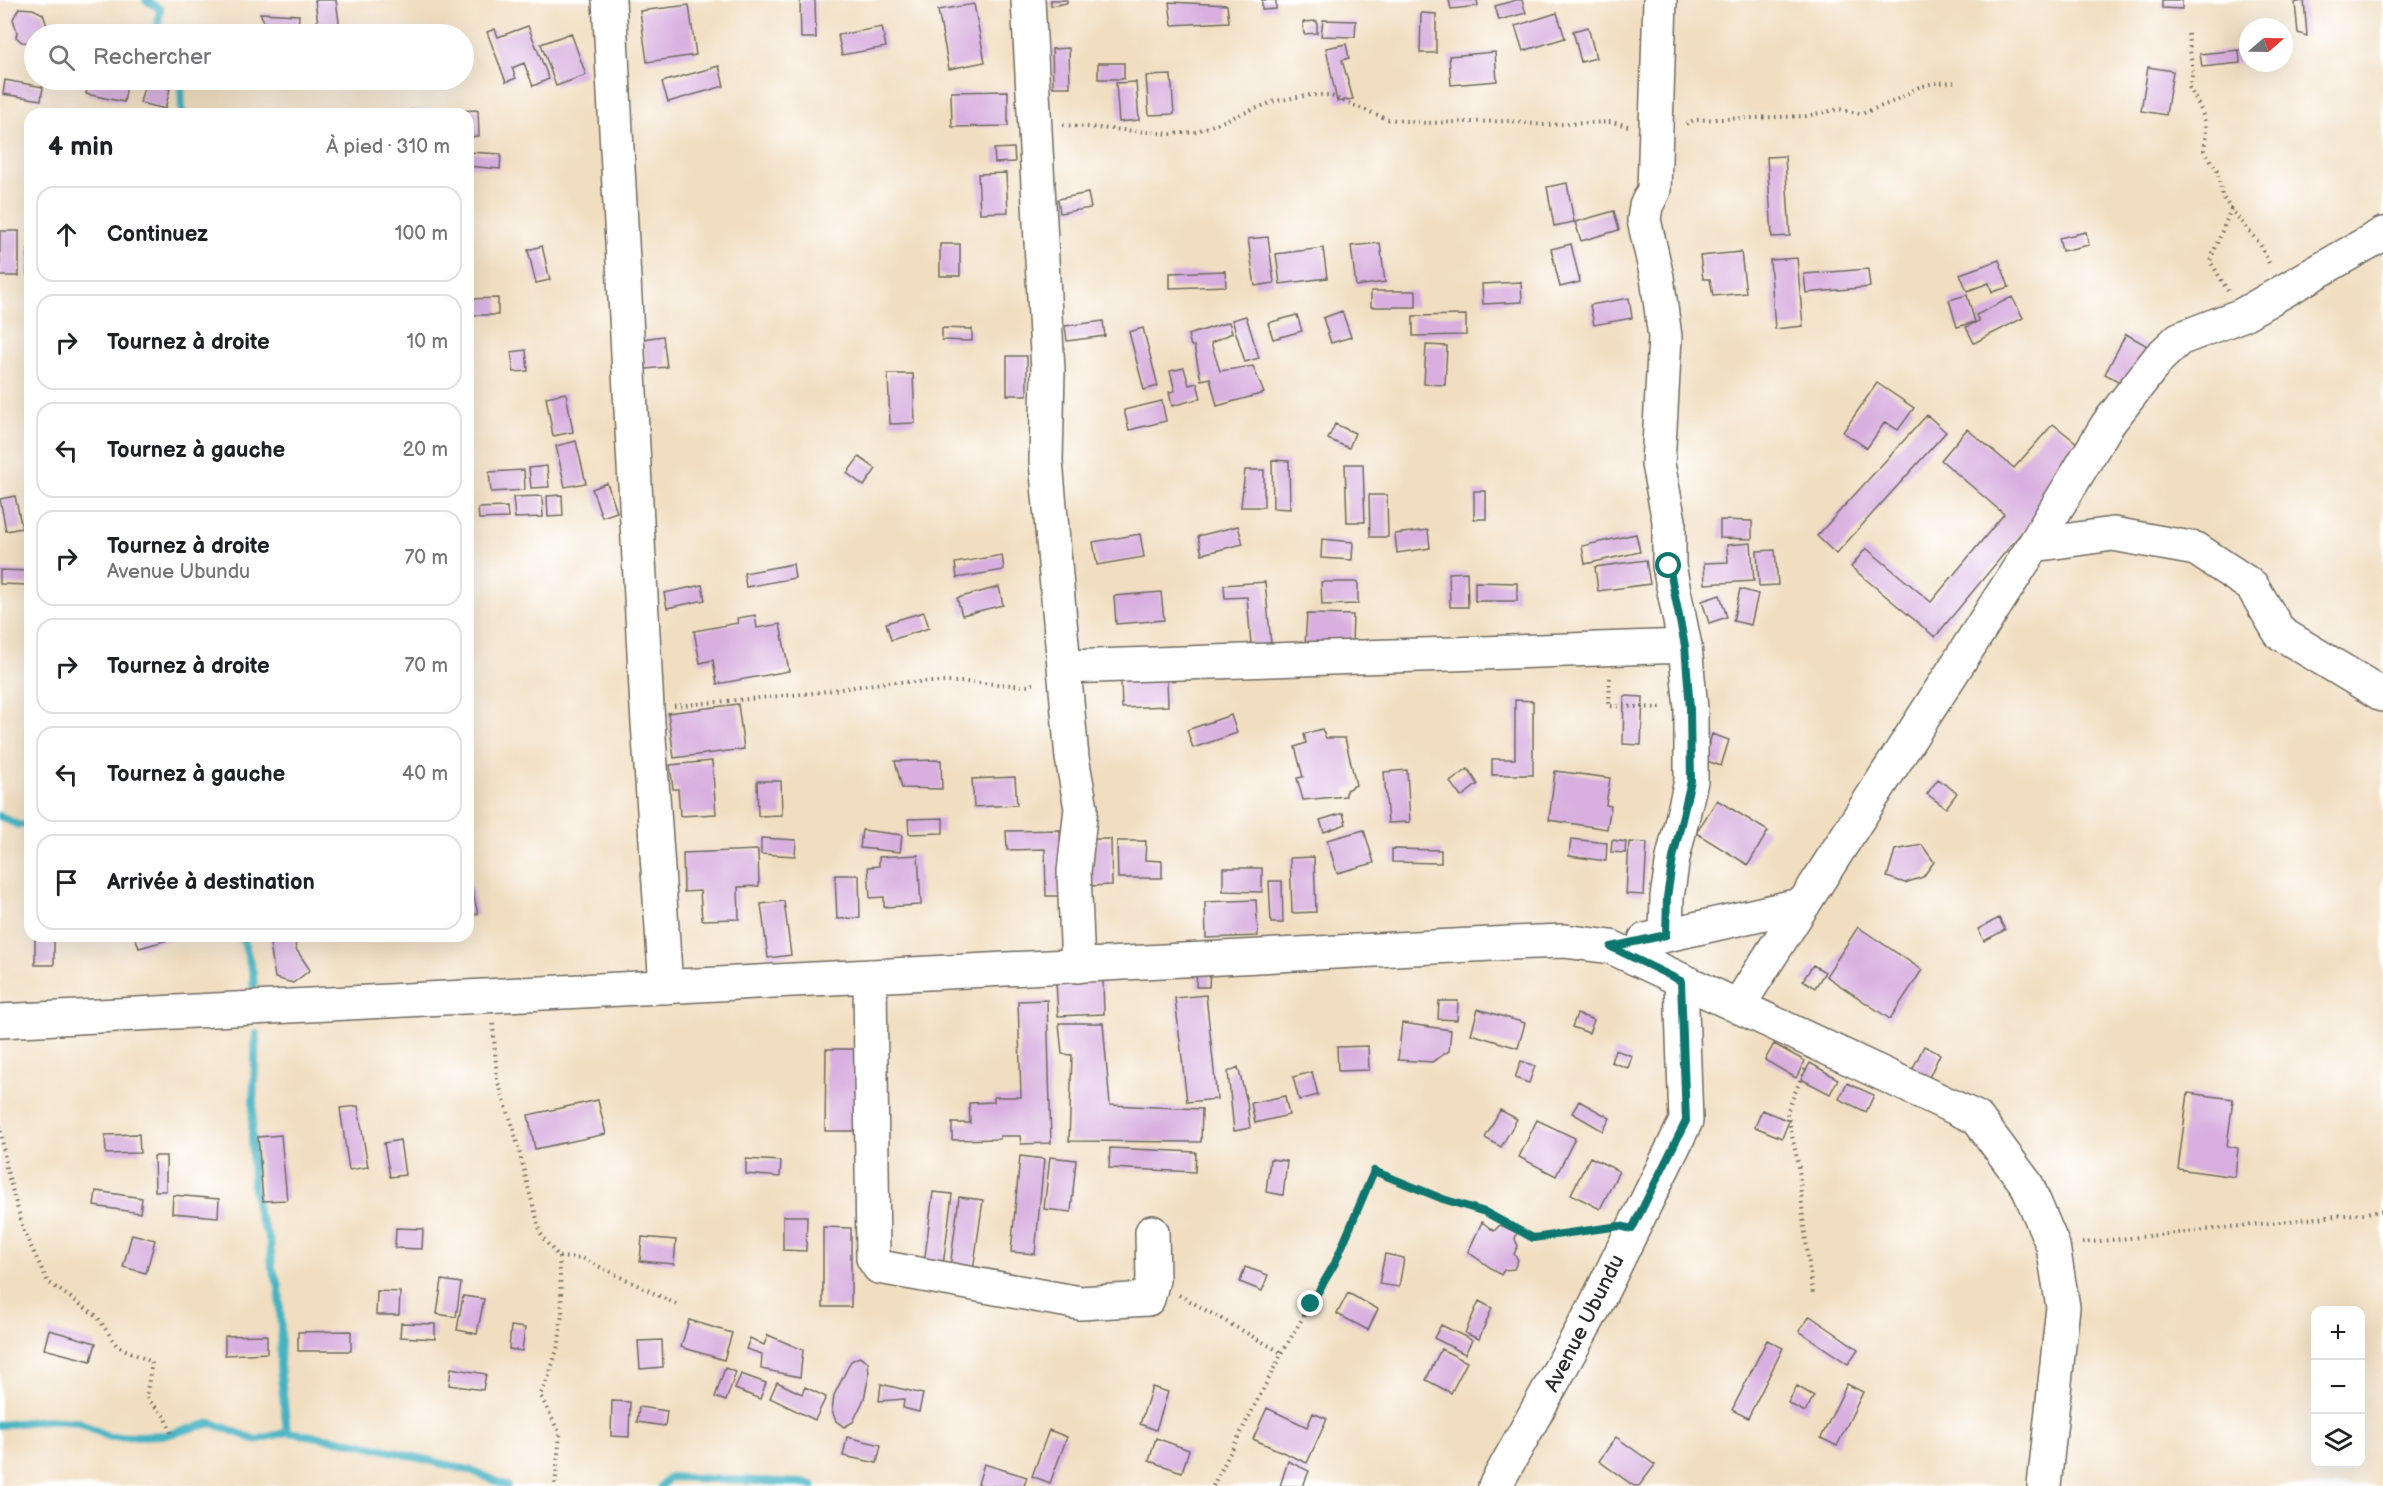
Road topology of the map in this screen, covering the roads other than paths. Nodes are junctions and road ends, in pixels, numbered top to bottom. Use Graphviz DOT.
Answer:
graph roads {
  1 [pos="609,0"];
  2 [pos="1028,0"];
  3 [pos="1660,0"];
  4 [pos="2383,234"];
  5 [pos="2034,545"];
  6 [pos="1685,646"];
  7 [pos="1065,667"];
  8 [pos="2383,695"];
  9 [pos="1804,904"];
  10 [pos="1666,935"];
  11 [pos="1611,947"];
  12 [pos="1078,966"];
  13 [pos="870,976"];
  14 [pos="1681,981"];
  15 [pos="666,987"];
  16 [pos="1738,1005"];
  17 [pos="0,1021"];
  18 [pos="1152,1232"];
  19 [pos="1495,1486"];
  20 [pos="2044,1486"];
  1 -- 15 [label="street"];
  2 -- 7 [label="street"];
  3 -- 6 [label="street"];
  4 -- 5 [label="street"];
  5 -- 8 [label="street"];
  5 -- 9 [label="street"];
  6 -- 7 [label="street"];
  6 -- 10 [label="street"];
  7 -- 12 [label="street"];
  9 -- 10 [label="street"];
  9 -- 16 [label="street"];
  10 -- 11 [label="street"];
  11 -- 12 [label="street"];
  11 -- 14 [label="street"];
  12 -- 13 [label="street"];
  13 -- 15 [label="street"];
  13 -- 18 [label="street"];
  14 -- 16 [label="street"];
  14 -- 19 [label="street, Avenue Ubundu"];
  15 -- 17 [label="street"];
  16 -- 20 [label="street"];
}
